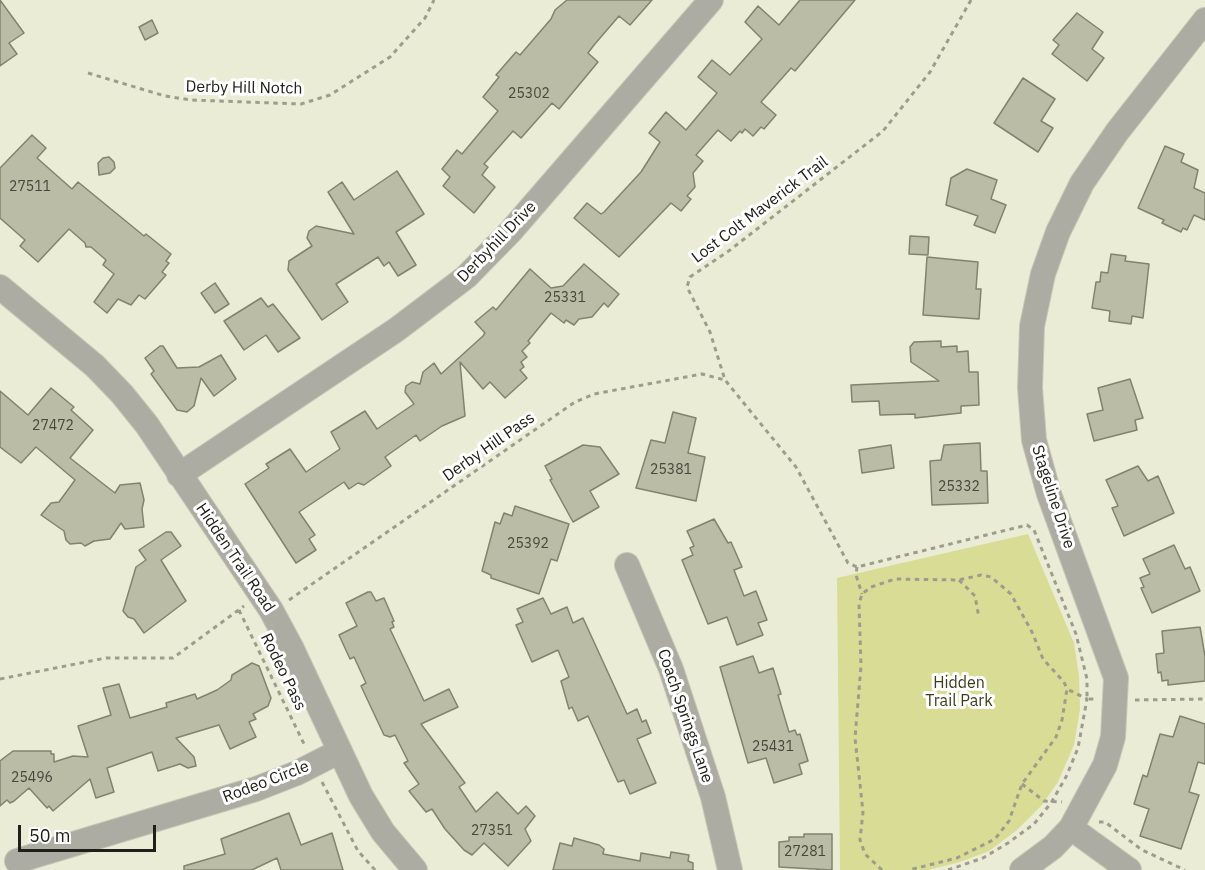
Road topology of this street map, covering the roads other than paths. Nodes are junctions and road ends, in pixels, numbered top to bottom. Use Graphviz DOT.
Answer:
graph roads {
  1 [pos="711,0"];
  2 [pos="1205,20"];
  3 [pos="0,287"];
  4 [pos="179,475"];
  5 [pos="627,565"];
  6 [pos="340,751"];
  7 [pos="1071,828"];
  8 [pos="17,861"];
  9 [pos="415,870"];
  10 [pos="730,870"];
  11 [pos="1022,870"];
  12 [pos="1129,870"];
  1 -- 4 [label="street, Derbyhill Drive"];
  2 -- 7 [label="street, Stageline Drive"];
  3 -- 4 [label="street, Hidden Trail Road"];
  4 -- 6 [label="street, Hidden Trail Road"];
  5 -- 10 [label="street, Coach Springs Lane"];
  6 -- 8 [label="street, Rodeo Circle"];
  6 -- 9 [label="street, Hidden Trail Road"];
  7 -- 11 [label="street"];
  7 -- 12 [label="street"];
}
